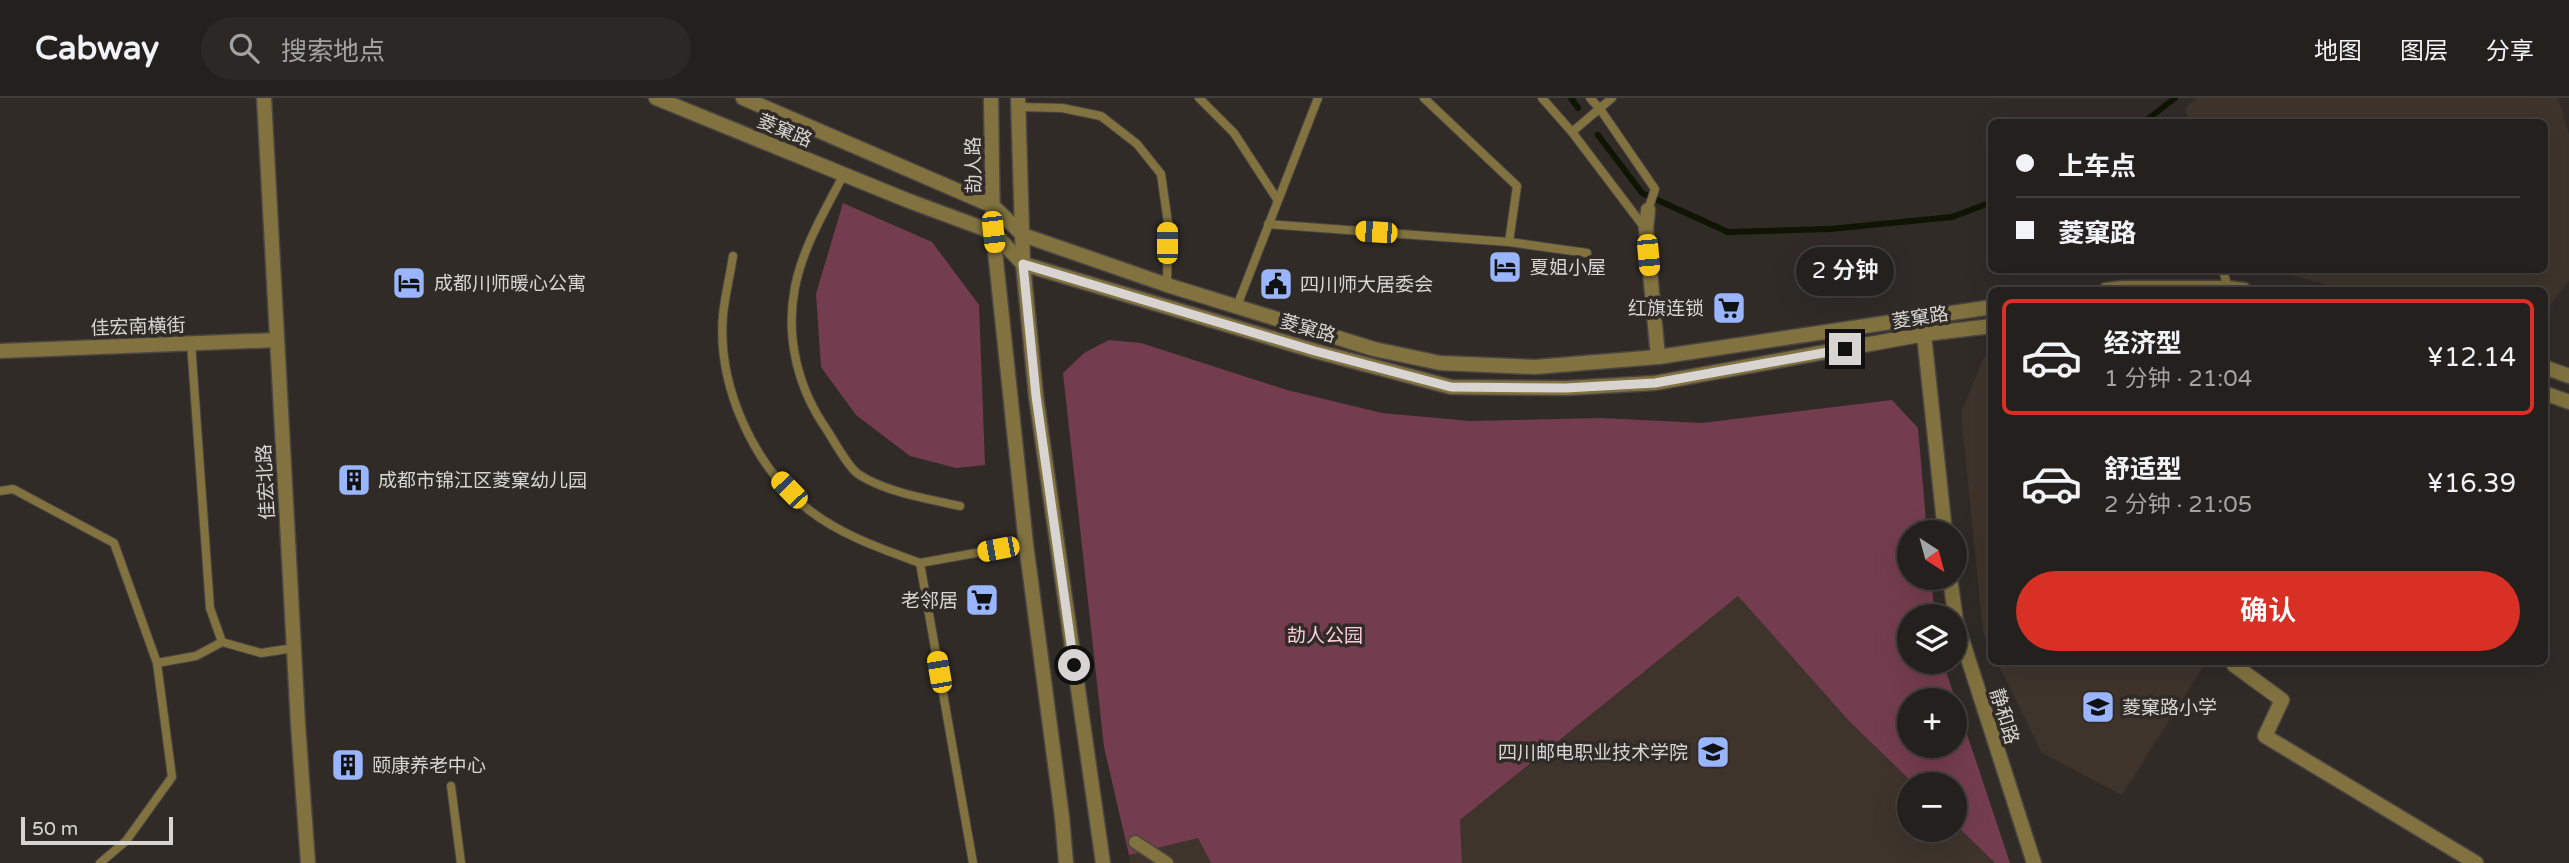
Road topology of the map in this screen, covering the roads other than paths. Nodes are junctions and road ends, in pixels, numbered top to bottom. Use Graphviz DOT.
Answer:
graph roads {
  1 [pos="264,98"];
  2 [pos="656,98"];
  3 [pos="743,98"];
  4 [pos="991,98"];
  5 [pos="1199,98"];
  6 [pos="1318,98"];
  7 [pos="1424,98"];
  8 [pos="1542,98"];
  9 [pos="1590,98"];
  10 [pos="1612,98"];
  11 [pos="1018,102"];
  12 [pos="1600,109"];
  13 [pos="1572,132"];
  14 [pos="844,174"];
  15 [pos="1277,199"];
  16 [pos="993,206"];
  17 [pos="1648,211"];
  18 [pos="1268,224"];
  19 [pos="1646,229"];
  20 [pos="993,232"];
  21 [pos="1023,235"];
  22 [pos="1510,243"];
  23 [pos="1587,253"];
  24 [pos="733,256"];
  25 [pos="1023,264"];
  26 [pos="1167,285"];
  27 [pos="1237,306"];
  28 [pos="1988,308"];
  29 [pos="1922,316"];
  30 [pos="1988,326"];
  31 [pos="1925,334"];
  32 [pos="277,341"];
  33 [pos="191,343"];
  34 [pos="0,351"];
  35 [pos="1658,357"];
  36 [pos="2548,368"];
  37 [pos="2569,376"];
  38 [pos="2548,394"];
  39 [pos="2569,402"];
  40 [pos="0,491"];
  41 [pos="960,506"];
  42 [pos="1944,520"];
  43 [pos="1026,544"];
  44 [pos="920,563"];
  45 [pos="1952,590"];
  46 [pos="222,642"];
  47 [pos="294,648"];
  48 [pos="157,663"];
  49 [pos="2234,665"];
  50 [pos="451,786"];
  51 [pos="1135,842"];
  52 [pos="100,863"];
  53 [pos="308,863"];
  54 [pos="461,863"];
  55 [pos="972,863"];
  56 [pos="1066,863"];
  57 [pos="1103,863"];
  58 [pos="1167,863"];
  59 [pos="2034,863"];
  60 [pos="2476,863"];
  1 -- 32 [label="street, 佳宏北路"];
  2 -- 14 [label="street, 菱窠路"];
  3 -- 16 [label="street, 菱窠路"];
  4 -- 16 [label="street, 劼人路"];
  5 -- 15 [label="lane"];
  6 -- 15 [label="lane"];
  7 -- 22 [label="lane"];
  8 -- 13 [label="lane"];
  9 -- 12 [label="lane"];
  10 -- 12 [label="lane"];
  11 -- 21 [label="street"];
  11 -- 26 [label="lane"];
  12 -- 13 [label="lane"];
  12 -- 17 [label="lane"];
  13 -- 19 [label="lane"];
  14 -- 20 [label="street, 菱窠路"];
  14 -- 41 [label="lane"];
  15 -- 18 [label="lane"];
  16 -- 20 [label="street, 劼人路"];
  16 -- 21 [label="street, 菱窠路"];
  17 -- 19 [label="street"];
  18 -- 22 [label="lane"];
  18 -- 27 [label="lane"];
  19 -- 35 [label="street"];
  20 -- 25 [label="street, 菱窠路"];
  20 -- 43 [label="street, 劼人路"];
  21 -- 25 [label="street"];
  21 -- 26 [label="street, 菱窠路"];
  22 -- 23 [label="lane"];
  24 -- 44 [label="lane"];
  25 -- 31 [label="street, 菱窠路"];
  25 -- 57 [label="street"];
  26 -- 27 [label="street, 菱窠路"];
  27 -- 35 [label="street, 菱窠路"];
  28 -- 29 [label="street, 菱窠路"];
  29 -- 31 [label="street"];
  29 -- 35 [label="street, 菱窠路"];
  30 -- 31 [label="street, 菱窠路"];
  31 -- 42 [label="street"];
  32 -- 33 [label="street, 佳宏南横街"];
  32 -- 47 [label="street, 佳宏北路"];
  33 -- 34 [label="street, 佳宏南横街"];
  33 -- 46 [label="lane"];
  36 -- 37 [label="street"];
  38 -- 39 [label="street"];
  40 -- 48 [label="lane"];
  43 -- 44 [label="lane"];
  43 -- 56 [label="street, 劼人路"];
  44 -- 55 [label="lane"];
  45 -- 59 [label="street, 静和路"];
  46 -- 47 [label="lane"];
  46 -- 48 [label="lane"];
  47 -- 53 [label="street, 佳宏北路"];
  48 -- 52 [label="lane"];
  49 -- 60 [label="street"];
  50 -- 54 [label="lane"];
  51 -- 58 [label="street"];
}
